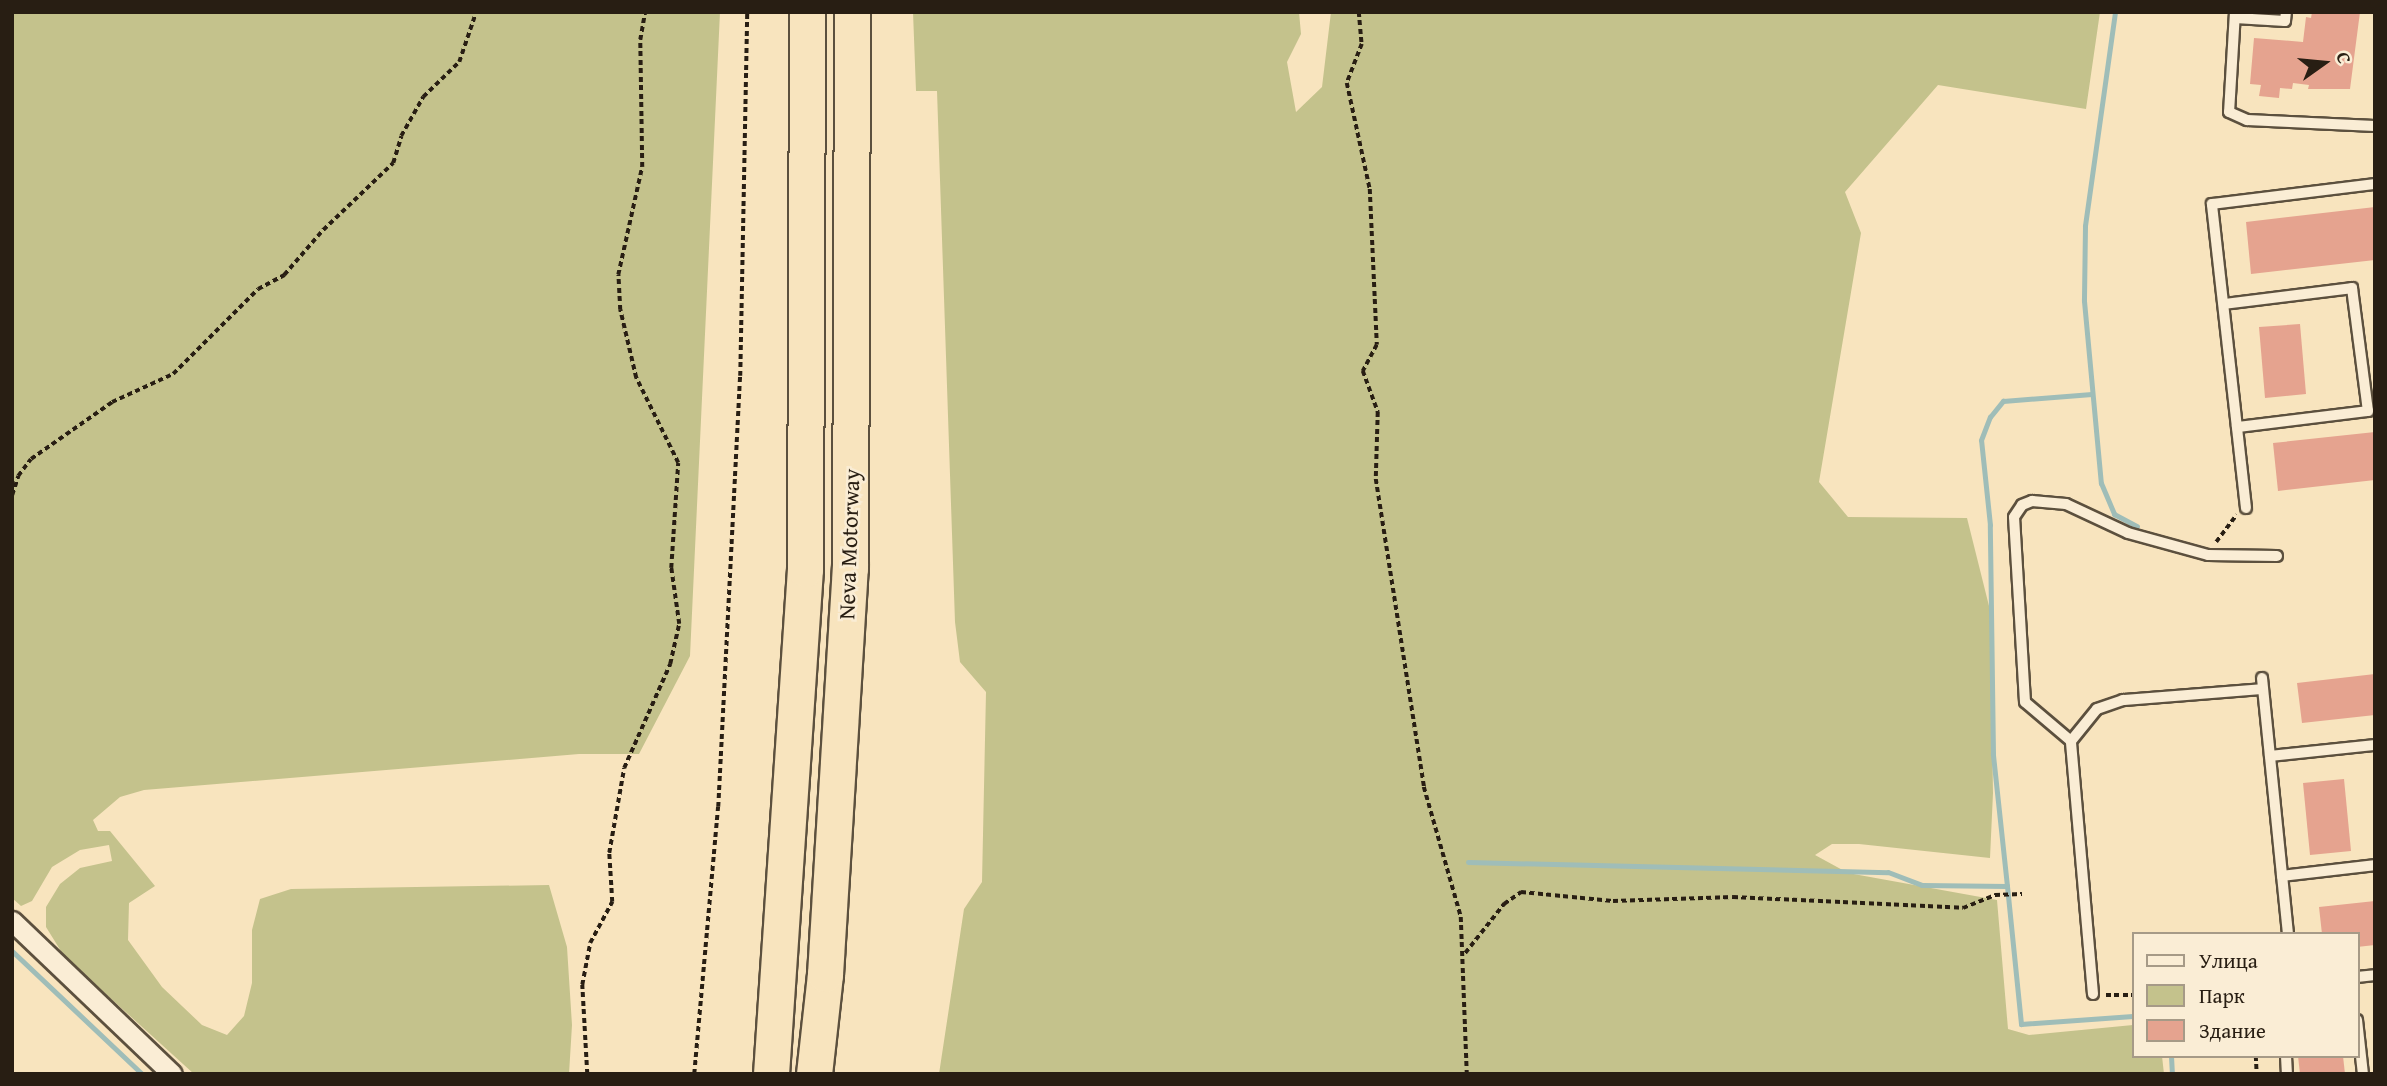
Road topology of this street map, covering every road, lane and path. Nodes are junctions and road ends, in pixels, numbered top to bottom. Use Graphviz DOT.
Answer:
graph roads {
  1 [pos="476,12"];
  2 [pos="645,12"];
  3 [pos="747,12"];
  4 [pos="807,12"];
  5 [pos="852,12"];
  6 [pos="1359,12"];
  7 [pos="2286,12"];
  8 [pos="2235,15"];
  9 [pos="2375,126"];
  10 [pos="2375,184"];
  11 [pos="2224,304"];
  12 [pos="2237,427"];
  13 [pos="12,495"];
  14 [pos="2246,508"];
  15 [pos="2208,555"];
  16 [pos="2277,556"];
  17 [pos="2071,741"];
  18 [pos="2375,745"];
  19 [pos="2270,756"];
  20 [pos="2375,865"];
  21 [pos="2282,876"];
  22 [pos="2022,894"];
  23 [pos="12,921"];
  24 [pos="2287,932"];
  25 [pos="1463,954"];
  26 [pos="2094,994"];
  27 [pos="2132,995"];
  28 [pos="2359,1038"];
  29 [pos="172,1074"];
  30 [pos="587,1074"];
  31 [pos="694,1074"];
  32 [pos="771,1074"];
  33 [pos="814,1074"];
  34 [pos="1467,1074"];
  35 [pos="2363,1074"];
  1 -- 13 [label="path"];
  2 -- 30 [label="path"];
  3 -- 31 [label="path"];
  4 -- 32 [label="highway, Neva Motorway"];
  5 -- 33 [label="highway, Neva Motorway"];
  6 -- 25 [label="path"];
  7 -- 8 [label="lane"];
  8 -- 9 [label="lane"];
  10 -- 11 [label="lane"];
  11 -- 12 [label="lane"];
  11 -- 12 [label="lane"];
  12 -- 14 [label="lane"];
  14 -- 15 [label="path"];
  15 -- 16 [label="lane"];
  15 -- 17 [label="lane"];
  17 -- 19 [label="lane"];
  17 -- 26 [label="lane"];
  18 -- 19 [label="lane"];
  19 -- 21 [label="lane"];
  20 -- 21 [label="lane"];
  21 -- 24 [label="lane"];
  22 -- 25 [label="path"];
  23 -- 29 [label="street"];
  25 -- 34 [label="path"];
  26 -- 27 [label="path"];
  28 -- 35 [label="lane"];
}
